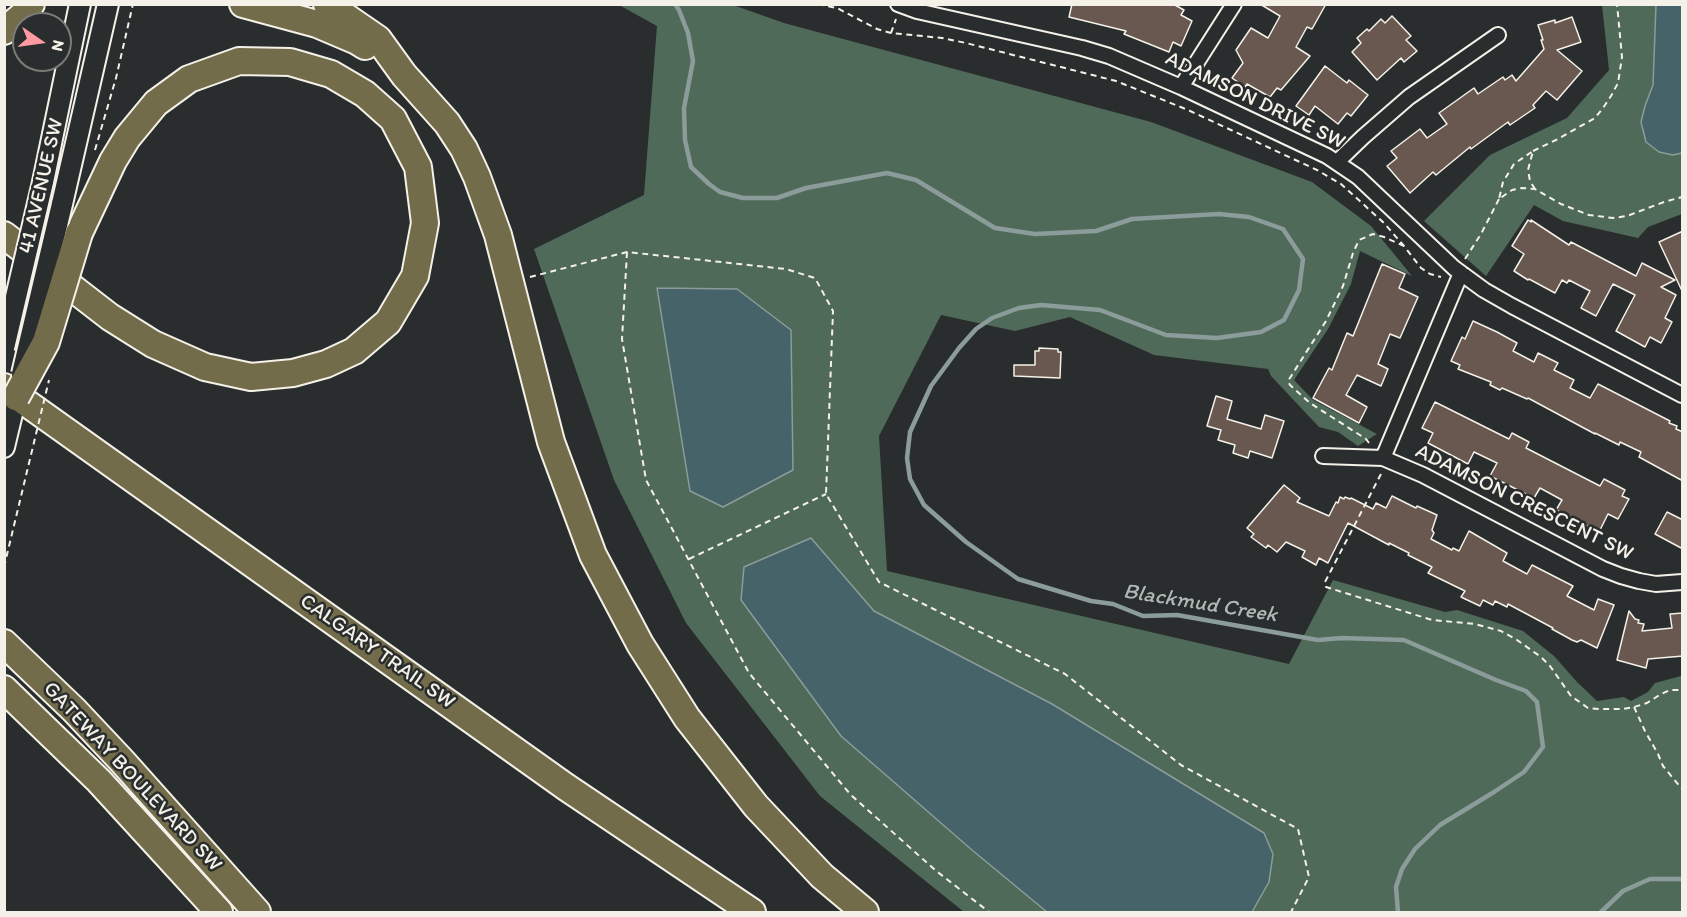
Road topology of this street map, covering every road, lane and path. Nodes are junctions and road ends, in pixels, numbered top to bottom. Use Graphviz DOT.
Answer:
graph roads {
  1 [pos="31,4"];
  2 [pos="80,4"];
  3 [pos="108,4"];
  4 [pos="243,4"];
  5 [pos="327,4"];
  6 [pos="818,4"];
  7 [pos="1234,4"];
  8 [pos="1617,4"];
  9 [pos="898,10"];
  10 [pos="4,31"];
  11 [pos="891,33"];
  12 [pos="1498,35"];
  13 [pos="404,75"];
  14 [pos="1181,87"];
  15 [pos="1533,151"];
  16 [pos="1337,162"];
  17 [pos="1535,189"];
  18 [pos="1683,197"];
  19 [pos="1499,199"];
  20 [pos="4,236"];
  21 [pos="1404,246"];
  22 [pos="627,252"];
  23 [pos="1462,267"];
  24 [pos="1444,276"];
  25 [pos="510,282"];
  26 [pos="4,348"];
  27 [pos="51,372"];
  28 [pos="1683,377"];
  29 [pos="10,392"];
  30 [pos="1679,393"];
  31 [pos="1370,445"];
  32 [pos="4,447"];
  33 [pos="1323,456"];
  34 [pos="1383,458"];
  35 [pos="1381,473"];
  36 [pos="826,494"];
  37 [pos="688,559"];
  38 [pos="4,567"];
  39 [pos="1683,582"];
  40 [pos="4,643"];
  41 [pos="4,689"];
  42 [pos="1683,690"];
  43 [pos="1635,707"];
  44 [pos="1683,789"];
  45 [pos="219,912"];
  46 [pos="257,912"];
  47 [pos="752,912"];
  48 [pos="865,912"];
  49 [pos="989,912"];
  50 [pos="1291,912"];
  1 -- 10 [label="highway"];
  2 -- 26 [label="main road, 41 AVENUE SW, bridge"];
  3 -- 29 [label="main road, 41 AVENUE SW, bridge"];
  4 -- 13 [label="highway"];
  5 -- 13 [label="highway"];
  6 -- 11 [label="path"];
  7 -- 14 [label="street"];
  8 -- 15 [label="path"];
  9 -- 11 [label="path"];
  9 -- 14 [label="street, ADAMSON DRIVE SW"];
  11 -- 21 [label="path"];
  12 -- 16 [label="street"];
  13 -- 25 [label="highway"];
  14 -- 16 [label="street, ADAMSON DRIVE SW"];
  15 -- 17 [label="path"];
  15 -- 19 [label="path"];
  16 -- 23 [label="street, ADAMSON DRIVE SW"];
  17 -- 18 [label="path"];
  17 -- 19 [label="path"];
  19 -- 23 [label="path"];
  20 -- 29 [label="highway, bridge"];
  21 -- 24 [label="path"];
  21 -- 31 [label="path"];
  22 -- 25 [label="path"];
  22 -- 36 [label="path"];
  22 -- 37 [label="path"];
  23 -- 30 [label="street, ADAMSON DRIVE SW"];
  23 -- 34 [label="street, ADAMSON CRESCENT SW"];
  25 -- 48 [label="highway"];
  27 -- 38 [label="path, bridge"];
  28 -- 30 [label="street, ADAMSON DRIVE SW"];
  29 -- 32 [label="main road, 41 AVENUE SW"];
  29 -- 47 [label="highway, CALGARY TRAIL SW"];
  33 -- 34 [label="street, ADAMSON CRESCENT SW"];
  34 -- 39 [label="street, ADAMSON CRESCENT SW"];
  35 -- 43 [label="path"];
  36 -- 37 [label="path"];
  36 -- 50 [label="path"];
  37 -- 49 [label="path"];
  40 -- 46 [label="highway, GATEWAY BOULEVARD SW"];
  41 -- 45 [label="highway"];
  42 -- 43 [label="path"];
  43 -- 44 [label="path"];
}
